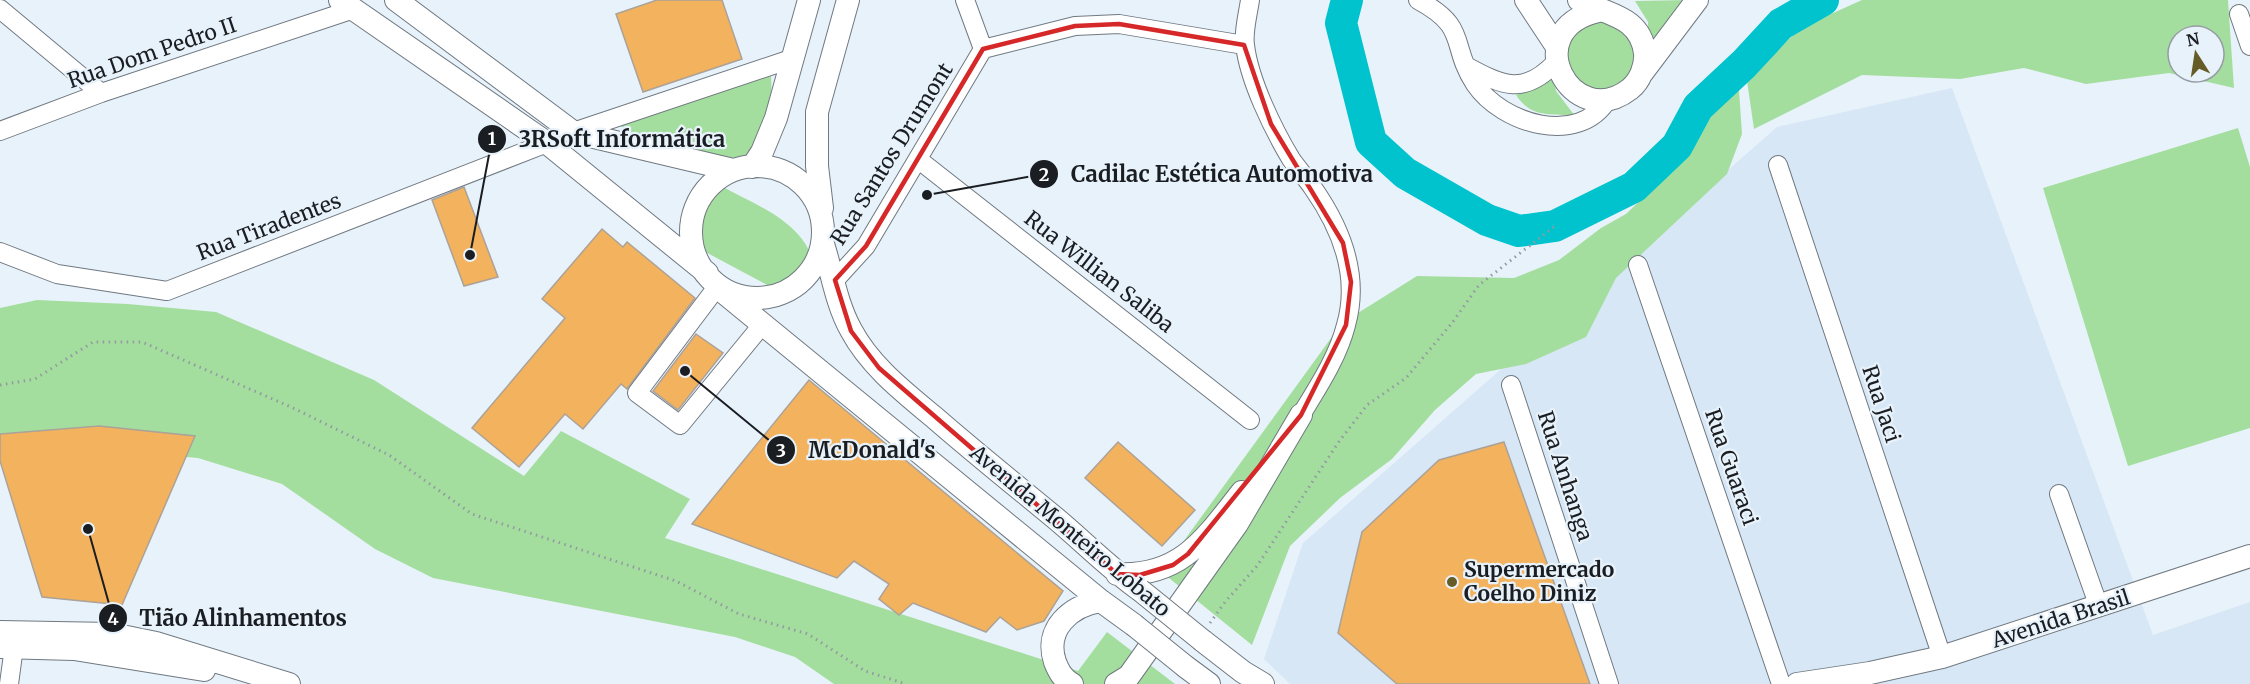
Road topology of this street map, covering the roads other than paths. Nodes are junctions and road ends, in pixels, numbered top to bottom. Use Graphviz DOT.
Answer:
graph roads {
  1 [pos="396,0"];
  2 [pos="809,0"];
  3 [pos="848,0"];
  4 [pos="965,0"];
  5 [pos="1250,0"];
  6 [pos="1418,0"];
  7 [pos="1526,0"];
  8 [pos="1628,0"];
  9 [pos="1697,0"];
  10 [pos="347,5"];
  11 [pos="1594,8"];
  12 [pos="0,9"];
  13 [pos="2240,14"];
  14 [pos="1244,45"];
  15 [pos="2250,46"];
  16 [pos="983,49"];
  17 [pos="1556,55"];
  18 [pos="791,59"];
  19 [pos="1466,66"];
  20 [pos="1642,73"];
  21 [pos="102,93"];
  22 [pos="1608,99"];
  23 [pos="0,131"];
  24 [pos="573,132"];
  25 [pos="547,143"];
  26 [pos="919,160"];
  27 [pos="1778,165"];
  28 [pos="742,169"];
  29 [pos="823,233"];
  30 [pos="0,252"];
  31 [pos="1638,265"];
  32 [pos="712,280"];
  33 [pos="835,280"];
  34 [pos="762,325"];
  35 [pos="1511,385"];
  36 [pos="1301,415"];
  37 [pos="1250,420"];
  38 [pos="2059,494"];
  39 [pos="2250,556"];
  40 [pos="1116,574"];
  41 [pos="1101,601"];
  42 [pos="2099,607"];
  43 [pos="5,642"];
  44 [pos="1942,657"];
  45 [pos="1870,673"];
  46 [pos="279,681"];
  47 [pos="9,684"];
  48 [pos="1072,684"];
  49 [pos="1116,684"];
  50 [pos="1209,684"];
  51 [pos="1263,684"];
  52 [pos="1610,684"];
  53 [pos="1781,684"];
  54 [pos="1797,684"];
  55 [pos="1848,684"];
  1 -- 24 [label="main road"];
  2 -- 18 [label="main road"];
  3 -- 29 [label="main road"];
  4 -- 16 [label="street"];
  5 -- 14 [label="street"];
  6 -- 19 [label="street"];
  7 -- 17 [label="main road"];
  8 -- 11 [label="main road"];
  9 -- 20 [label="main road"];
  10 -- 21 [label="street, Rua Dom Pedro II"];
  10 -- 25 [label="main road, Avenida Monteiro Lobato"];
  11 -- 17 [label="main road"];
  11 -- 20 [label="main road"];
  12 -- 21 [label="street"];
  13 -- 15 [label="street"];
  14 -- 16 [label="street"];
  14 -- 36 [label="street"];
  16 -- 26 [label="street, Rua Santos Drumont"];
  17 -- 19 [label="street"];
  17 -- 22 [label="main road"];
  18 -- 24 [label="street"];
  18 -- 28 [label="main road"];
  19 -- 22 [label="street"];
  20 -- 22 [label="main road"];
  21 -- 23 [label="street, Rua Dom Pedro II"];
  24 -- 28 [label="main road"];
  25 -- 30 [label="street, Rua Tiradentes"];
  25 -- 32 [label="main road, Avenida Monteiro Lobato"];
  26 -- 33 [label="street, Rua Santos Drumont"];
  26 -- 37 [label="street, Rua Willian Saliba"];
  27 -- 44 [label="street, Rua Jaci"];
  28 -- 29 [label="main road"];
  28 -- 32 [label="main road"];
  29 -- 32 [label="main road"];
  29 -- 33 [label="main road, Avenida Monteiro Lobato"];
  31 -- 53 [label="street, Rua Guaraci"];
  32 -- 34 [label="main road, Avenida Monteiro Lobato"];
  32 -- 34 [label="street"];
  33 -- 40 [label="main road, Avenida Monteiro Lobato"];
  34 -- 41 [label="main road, Avenida Monteiro Lobato"];
  35 -- 52 [label="street, Rua Anhanga"];
  36 -- 40 [label="main road"];
  36 -- 49 [label="main road"];
  38 -- 42 [label="street"];
  39 -- 42 [label="main road, Avenida Brasil"];
  40 -- 51 [label="main road, Avenida Monteiro Lobato, bridge"];
  41 -- 48 [label="main road"];
  41 -- 50 [label="main road, Avenida Monteiro Lobato, bridge"];
  42 -- 44 [label="main road, Avenida Brasil"];
  43 -- 46 [label="main road"];
  43 -- 47 [label="street"];
  44 -- 45 [label="main road, Avenida Brasil"];
  45 -- 54 [label="main road, Avenida Brasil"];
  45 -- 55 [label="main road, Avenida Brasil"];
}
